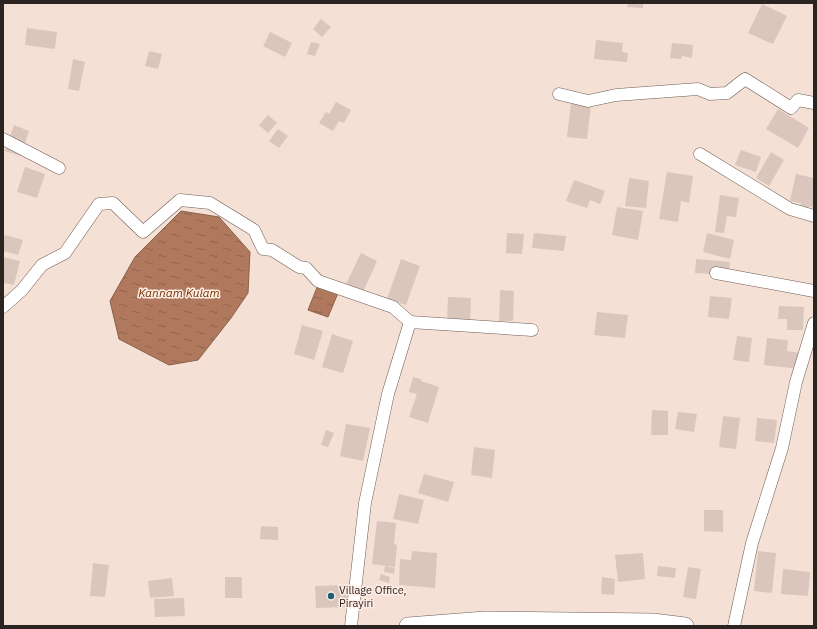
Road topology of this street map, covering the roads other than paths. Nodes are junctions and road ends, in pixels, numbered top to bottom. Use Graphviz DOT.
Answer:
graph roads {
  1 [pos="559,94"];
  2 [pos="814,103"];
  3 [pos="3,139"];
  4 [pos="700,154"];
  5 [pos="59,168"];
  6 [pos="814,216"];
  7 [pos="716,273"];
  8 [pos="814,291"];
  9 [pos="3,307"];
  10 [pos="410,322"];
  11 [pos="814,323"];
  12 [pos="532,330"];
  13 [pos="570,623"];
  14 [pos="350,626"];
  15 [pos="408,626"];
  16 [pos="685,626"];
  17 [pos="734,626"];
  1 -- 2 [label="street"];
  3 -- 5 [label="street"];
  4 -- 6 [label="street"];
  7 -- 8 [label="street"];
  9 -- 10 [label="street"];
  10 -- 12 [label="street"];
  10 -- 14 [label="street"];
  11 -- 17 [label="street"];
  13 -- 15 [label="main road"];
  13 -- 16 [label="main road"];
}
